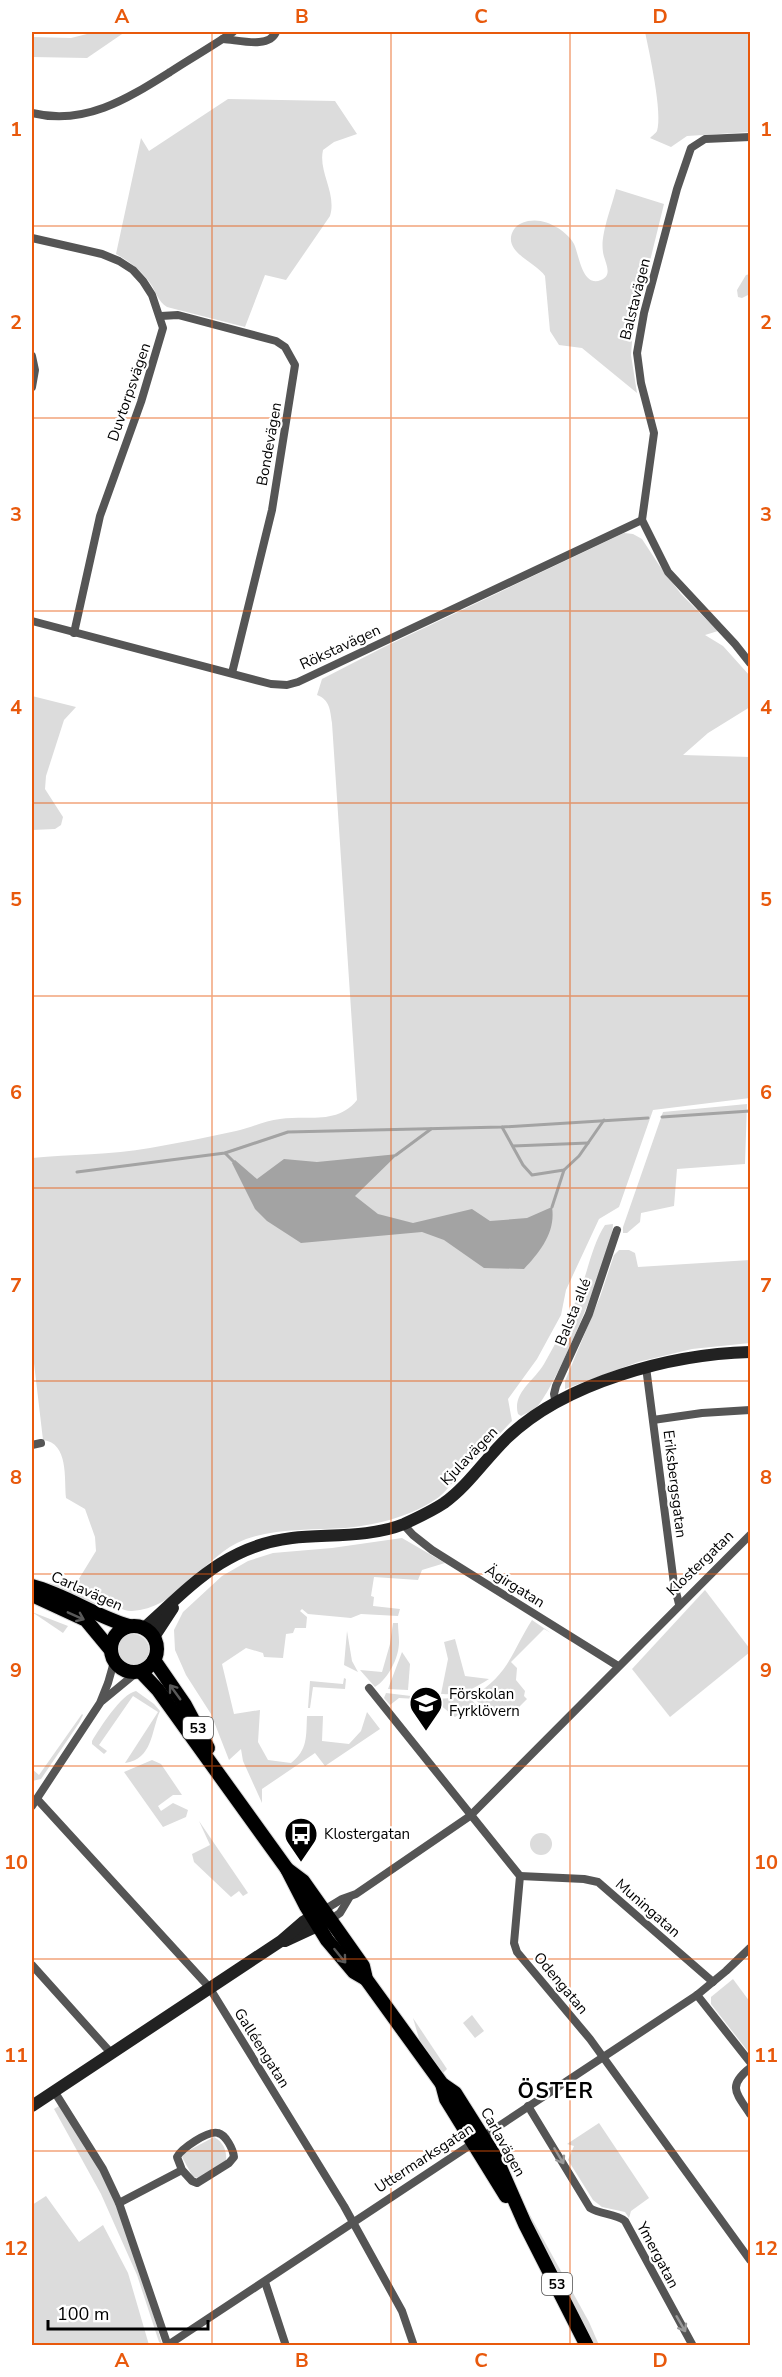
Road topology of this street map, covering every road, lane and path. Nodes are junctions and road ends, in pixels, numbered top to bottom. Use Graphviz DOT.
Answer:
graph roads {
  1 [pos="233,32"];
  2 [pos="276,32"];
  3 [pos="222,39"];
  4 [pos="32,113"];
  5 [pos="750,137"];
  6 [pos="32,238"];
  7 [pos="161,316"];
  8 [pos="32,356"];
  9 [pos="32,387"];
  10 [pos="642,520"];
  11 [pos="32,621"];
  12 [pos="74,633"];
  13 [pos="750,663"];
  14 [pos="232,673"];
  15 [pos="617,1230"];
  16 [pos="750,1352"];
  17 [pos="646,1366"];
  18 [pos="555,1404"];
  19 [pos="750,1410"];
  20 [pos="653,1420"];
  21 [pos="403,1524"];
  22 [pos="747,1538"];
  23 [pos="750,1549"];
  24 [pos="32,1586"];
  25 [pos="32,1595"];
  26 [pos="679,1604"];
  27 [pos="129,1626"];
  28 [pos="149,1632"];
  29 [pos="112,1655"];
  30 [pos="154,1660"];
  31 [pos="618,1666"];
  32 [pos="139,1672"];
  33 [pos="369,1688"];
  34 [pos="100,1703"];
  35 [pos="235,1798"];
  36 [pos="34,1802"];
  37 [pos="470,1816"];
  38 [pos="520,1876"];
  39 [pos="321,1918"];
  40 [pos="750,1948"];
  41 [pos="32,1965"];
  42 [pos="712,1982"];
  43 [pos="209,1987"];
  44 [pos="697,1995"];
  45 [pos="111,2053"];
  46 [pos="602,2057"];
  47 [pos="750,2062"];
  48 [pos="750,2068"];
  49 [pos="54,2091"];
  50 [pos="32,2106"];
  51 [pos="528,2106"];
  52 [pos="750,2114"];
  53 [pos="478,2139"];
  54 [pos="182,2170"];
  55 [pos="119,2203"];
  56 [pos="352,2222"];
  57 [pos="750,2260"];
  58 [pos="265,2282"];
  59 [pos="168,2345"];
  60 [pos="286,2346"];
  61 [pos="414,2346"];
  62 [pos="587,2346"];
  63 [pos="693,2346"];
  1 -- 3 [label="street"];
  2 -- 3 [label="street"];
  3 -- 4 [label="street"];
  5 -- 10 [label="street, Balstavägen"];
  6 -- 7 [label="street"];
  7 -- 12 [label="street, Duvtorpsvägen"];
  7 -- 14 [label="street, Bondevägen"];
  8 -- 9 [label="street"];
  10 -- 13 [label="street"];
  10 -- 14 [label="street, Rökstavägen"];
  11 -- 12 [label="street, Rökstavägen"];
  12 -- 14 [label="street, Rökstavägen"];
  15 -- 18 [label="street, Balsta allé"];
  16 -- 17 [label="street, Kjulavägen"];
  17 -- 18 [label="street, Kjulavägen"];
  17 -- 20 [label="street, Eriksbergsgatan"];
  18 -- 21 [label="street, Kjulavägen"];
  19 -- 20 [label="street"];
  20 -- 26 [label="street, Eriksbergsgatan"];
  21 -- 28 [label="street, Kjulavägen"];
  21 -- 31 [label="street, Ägirgatan"];
  22 -- 23 [label="street"];
  22 -- 26 [label="street, Klostergatan"];
  24 -- 27 [label="main road, Carlavägen"];
  25 -- 29 [label="main road, Carlavägen / 53, one-way"];
  26 -- 31 [label="street, Klostergatan"];
  27 -- 28 [label="main road"];
  27 -- 29 [label="main road"];
  28 -- 30 [label="main road"];
  29 -- 32 [label="main road, 53"];
  29 -- 34 [label="street"];
  30 -- 32 [label="main road"];
  35 -- 30 [label="main road, Carlavägen / 53, one-way"];
  31 -- 37 [label="street, Klostergatan"];
  32 -- 34 [label="street"];
  32 -- 35 [label="main road, Carlavägen / 53"];
  33 -- 37 [label="street"];
  34 -- 36 [label="street"];
  35 -- 39 [label="main road, Carlavägen / 53"];
  36 -- 43 [label="street, Galléengatan"];
  37 -- 38 [label="street"];
  37 -- 39 [label="street, Klostergatan"];
  38 -- 42 [label="street, Muningatan"];
  38 -- 46 [label="street, Odengatan"];
  39 -- 43 [label="street, Klostergatan"];
  39 -- 53 [label="main road, Carlavägen / 53"];
  40 -- 42 [label="street, Uttermarksgatan"];
  41 -- 45 [label="street"];
  42 -- 44 [label="street, Uttermarksgatan"];
  43 -- 45 [label="street, Klostergatan"];
  43 -- 56 [label="street, Galléengatan"];
  44 -- 46 [label="street, Uttermarksgatan"];
  44 -- 47 [label="street"];
  45 -- 49 [label="street, Klostergatan"];
  46 -- 51 [label="street, Uttermarksgatan"];
  46 -- 57 [label="street, Odengatan"];
  48 -- 52 [label="street"];
  49 -- 50 [label="street, Klostergatan"];
  49 -- 55 [label="street"];
  51 -- 53 [label="street, Uttermarksgatan"];
  51 -- 63 [label="street, Ymergatan, one-way"];
  53 -- 56 [label="street, Uttermarksgatan"];
  53 -- 62 [label="main road, Carlavägen / 53"];
  54 -- 54 [label="street"];
  54 -- 55 [label="street"];
  55 -- 59 [label="street"];
  56 -- 58 [label="street, Uttermarksgatan"];
  56 -- 61 [label="street, Galléengatan"];
  58 -- 59 [label="street, Uttermarksgatan"];
  58 -- 60 [label="street"];
}
